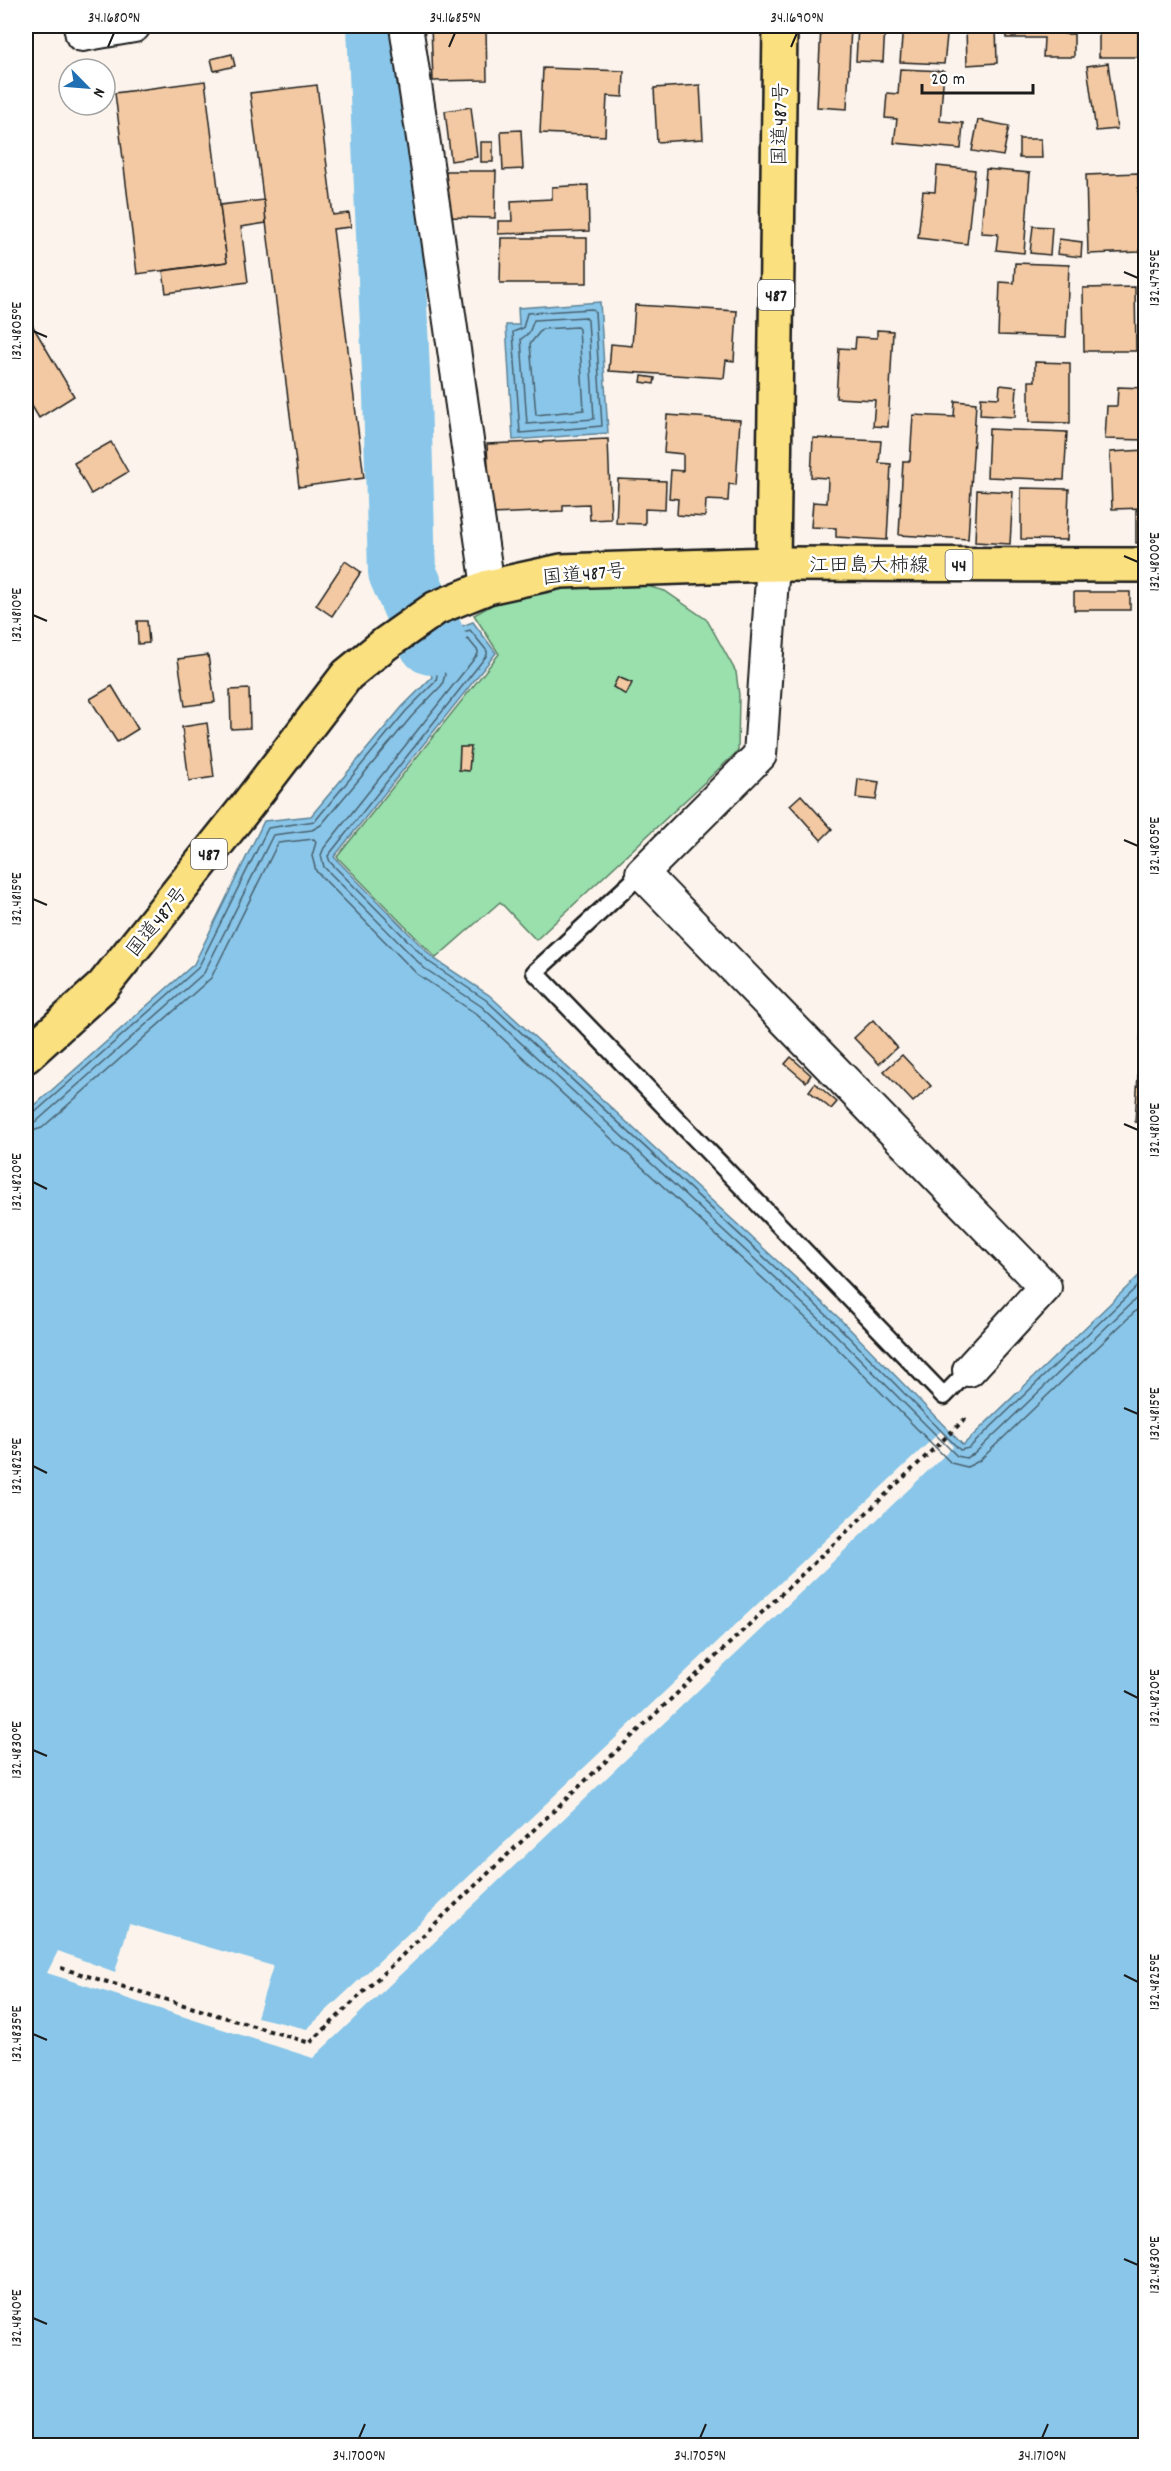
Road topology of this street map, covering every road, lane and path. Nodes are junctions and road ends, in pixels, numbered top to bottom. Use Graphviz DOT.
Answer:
graph roads {
  1 [pos="80,26"];
  2 [pos="134,26"];
  3 [pos="406,26"];
  4 [pos="780,26"];
  5 [pos="773,564"];
  6 [pos="1146,565"];
  7 [pos="488,587"];
  8 [pos="642,873"];
  9 [pos="26,1056"];
  10 [pos="969,1370"];
  11 [pos="944,1396"];
  12 [pos="62,1968"];
  1 -- 2 [label="street"];
  3 -- 7 [label="street"];
  4 -- 5 [label="main road, 国道487号 / 487"];
  5 -- 6 [label="main road, 江田島大柿線 / 44"];
  5 -- 7 [label="main road, 国道487号 / 487"];
  5 -- 8 [label="street"];
  7 -- 9 [label="main road, 国道487号 / 487"];
  8 -- 10 [label="street"];
  8 -- 11 [label="lane"];
  10 -- 11 [label="lane"];
  11 -- 12 [label="path"];
}
